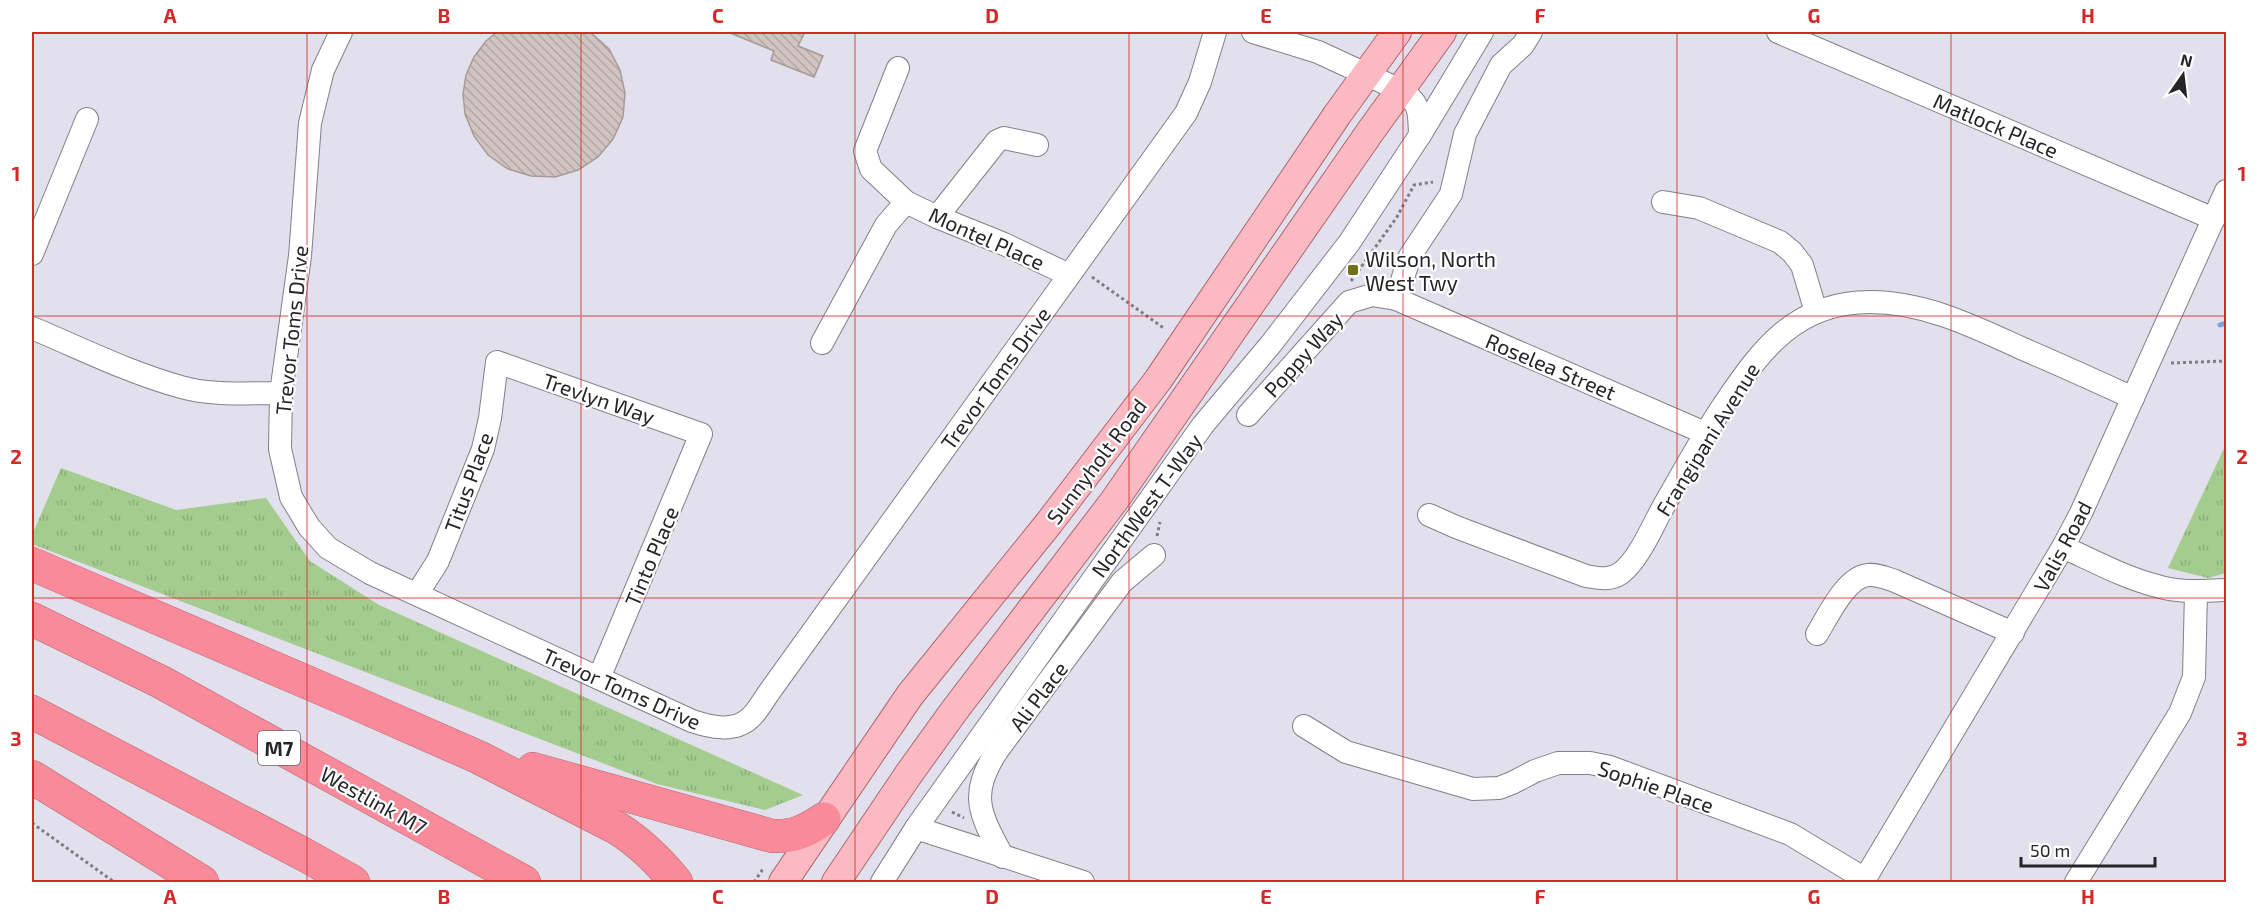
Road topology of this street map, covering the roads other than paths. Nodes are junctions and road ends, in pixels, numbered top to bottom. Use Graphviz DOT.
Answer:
graph roads {
  1 [pos="341,32"];
  2 [pos="1215,32"];
  3 [pos="1253,32"];
  4 [pos="1397,32"];
  5 [pos="1442,32"];
  6 [pos="1482,32"];
  7 [pos="1778,32"];
  8 [pos="1527,38"];
  9 [pos="898,68"];
  10 [pos="1366,74"];
  11 [pos="1400,90"];
  12 [pos="87,119"];
  13 [pos="1420,135"];
  14 [pos="1037,145"];
  15 [pos="2226,191"];
  16 [pos="906,202"];
  17 [pos="1663,202"];
  18 [pos="937,217"];
  19 [pos="2214,219"];
  20 [pos="32,254"];
  21 [pos="1072,270"];
  22 [pos="1396,299"];
  23 [pos="1816,312"];
  24 [pos="32,328"];
  25 [pos="822,343"];
  26 [pos="497,362"];
  27 [pos="281,393"];
  28 [pos="2133,398"];
  29 [pos="1248,416"];
  30 [pos="1705,433"];
  31 [pos="701,434"];
  32 [pos="1429,515"];
  33 [pos="2063,547"];
  34 [pos="1154,555"];
  35 [pos="32,564"];
  36 [pos="2226,590"];
  37 [pos="2196,592"];
  38 [pos="417,594"];
  39 [pos="32,619"];
  40 [pos="2013,633"];
  41 [pos="1817,634"];
  42 [pos="599,678"];
  43 [pos="32,712"];
  44 [pos="1304,726"];
  45 [pos="478,757"];
  46 [pos="32,777"];
  47 [pos="824,819"];
  48 [pos="916,828"];
  49 [pos="1002,857"];
  50 [pos="1864,880"];
  51 [pos="202,882"];
  52 [pos="352,882"];
  53 [pos="524,882"];
  54 [pos="676,882"];
  55 [pos="783,882"];
  56 [pos="836,882"];
  57 [pos="882,882"];
  58 [pos="1083,882"];
  59 [pos="2076,882"];
  1 -- 27 [label="street, Trevor Toms Drive"];
  2 -- 21 [label="street, Trevor Toms Drive"];
  3 -- 10 [label="street"];
  4 -- 10 [label="main road, Sunnyholt Road"];
  5 -- 11 [label="main road, Sunnyholt Road"];
  6 -- 13 [label="street, NorthWest T-Way"];
  7 -- 19 [label="street, Matlock Place"];
  8 -- 22 [label="street"];
  9 -- 16 [label="street, Montel Place"];
  10 -- 11 [label="street"];
  10 -- 47 [label="main road, Sunnyholt Road"];
  11 -- 13 [label="street"];
  11 -- 56 [label="main road, Sunnyholt Road"];
  12 -- 20 [label="street"];
  13 -- 48 [label="street, NorthWest T-Way"];
  14 -- 18 [label="street"];
  15 -- 19 [label="street, Valis Road"];
  16 -- 18 [label="street, Montel Place"];
  16 -- 25 [label="street"];
  17 -- 23 [label="street"];
  18 -- 21 [label="street, Montel Place"];
  19 -- 28 [label="street, Valis Road"];
  21 -- 42 [label="street, Trevor Toms Drive"];
  22 -- 29 [label="street, Poppy Way"];
  22 -- 30 [label="street, Roselea Street"];
  23 -- 28 [label="street, Frangipani Avenue"];
  23 -- 30 [label="street, Frangipani Avenue"];
  24 -- 27 [label="street"];
  26 -- 31 [label="street, Trevlyn Way"];
  26 -- 38 [label="street, Titus Place"];
  27 -- 38 [label="street, Trevor Toms Drive"];
  28 -- 33 [label="street, Valis Road"];
  30 -- 32 [label="street, Frangipani Avenue"];
  31 -- 42 [label="street, Tinto Place"];
  33 -- 37 [label="street"];
  33 -- 40 [label="street, Valis Road"];
  34 -- 49 [label="street, Ali Place"];
  35 -- 45 [label="highway"];
  36 -- 37 [label="street"];
  37 -- 59 [label="street"];
  38 -- 42 [label="street, Trevor Toms Drive"];
  39 -- 53 [label="highway, Westlink M7 / M7"];
  40 -- 41 [label="street"];
  40 -- 50 [label="street, Valis Road"];
  43 -- 52 [label="highway"];
  44 -- 50 [label="street, Sophie Place"];
  45 -- 47 [label="highway"];
  45 -- 54 [label="highway"];
  46 -- 51 [label="highway"];
  47 -- 55 [label="main road, Sunnyholt Road"];
  48 -- 49 [label="street"];
  48 -- 57 [label="street, NorthWest T-Way"];
  49 -- 58 [label="street"];
}
